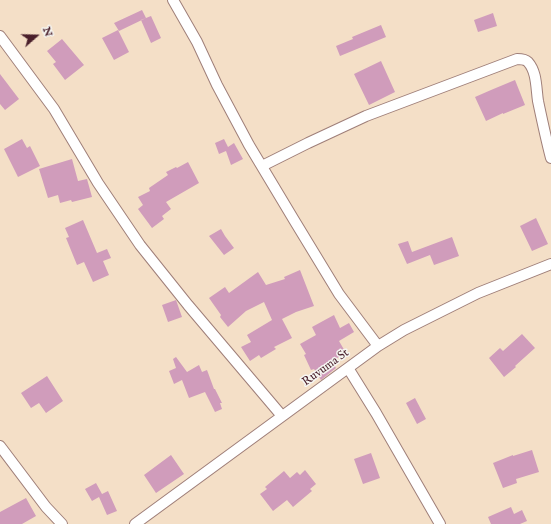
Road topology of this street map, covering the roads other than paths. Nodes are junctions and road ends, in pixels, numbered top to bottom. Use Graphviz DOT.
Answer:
graph roads {
  1 [pos="173,0"];
  2 [pos="0,36"];
  3 [pos="551,158"];
  4 [pos="262,166"];
  5 [pos="551,264"];
  6 [pos="378,346"];
  7 [pos="348,368"];
  8 [pos="282,416"];
  9 [pos="0,446"];
  10 [pos="62,524"];
  11 [pos="135,524"];
  12 [pos="440,524"];
  1 -- 4 [label="street"];
  2 -- 8 [label="street"];
  3 -- 4 [label="street"];
  4 -- 6 [label="street"];
  5 -- 6 [label="street, Ruvuma St"];
  6 -- 7 [label="street, Ruvuma St"];
  7 -- 8 [label="street, Ruvuma St"];
  7 -- 12 [label="street"];
  8 -- 11 [label="street, Ruvuma St"];
  9 -- 10 [label="street"];
}
